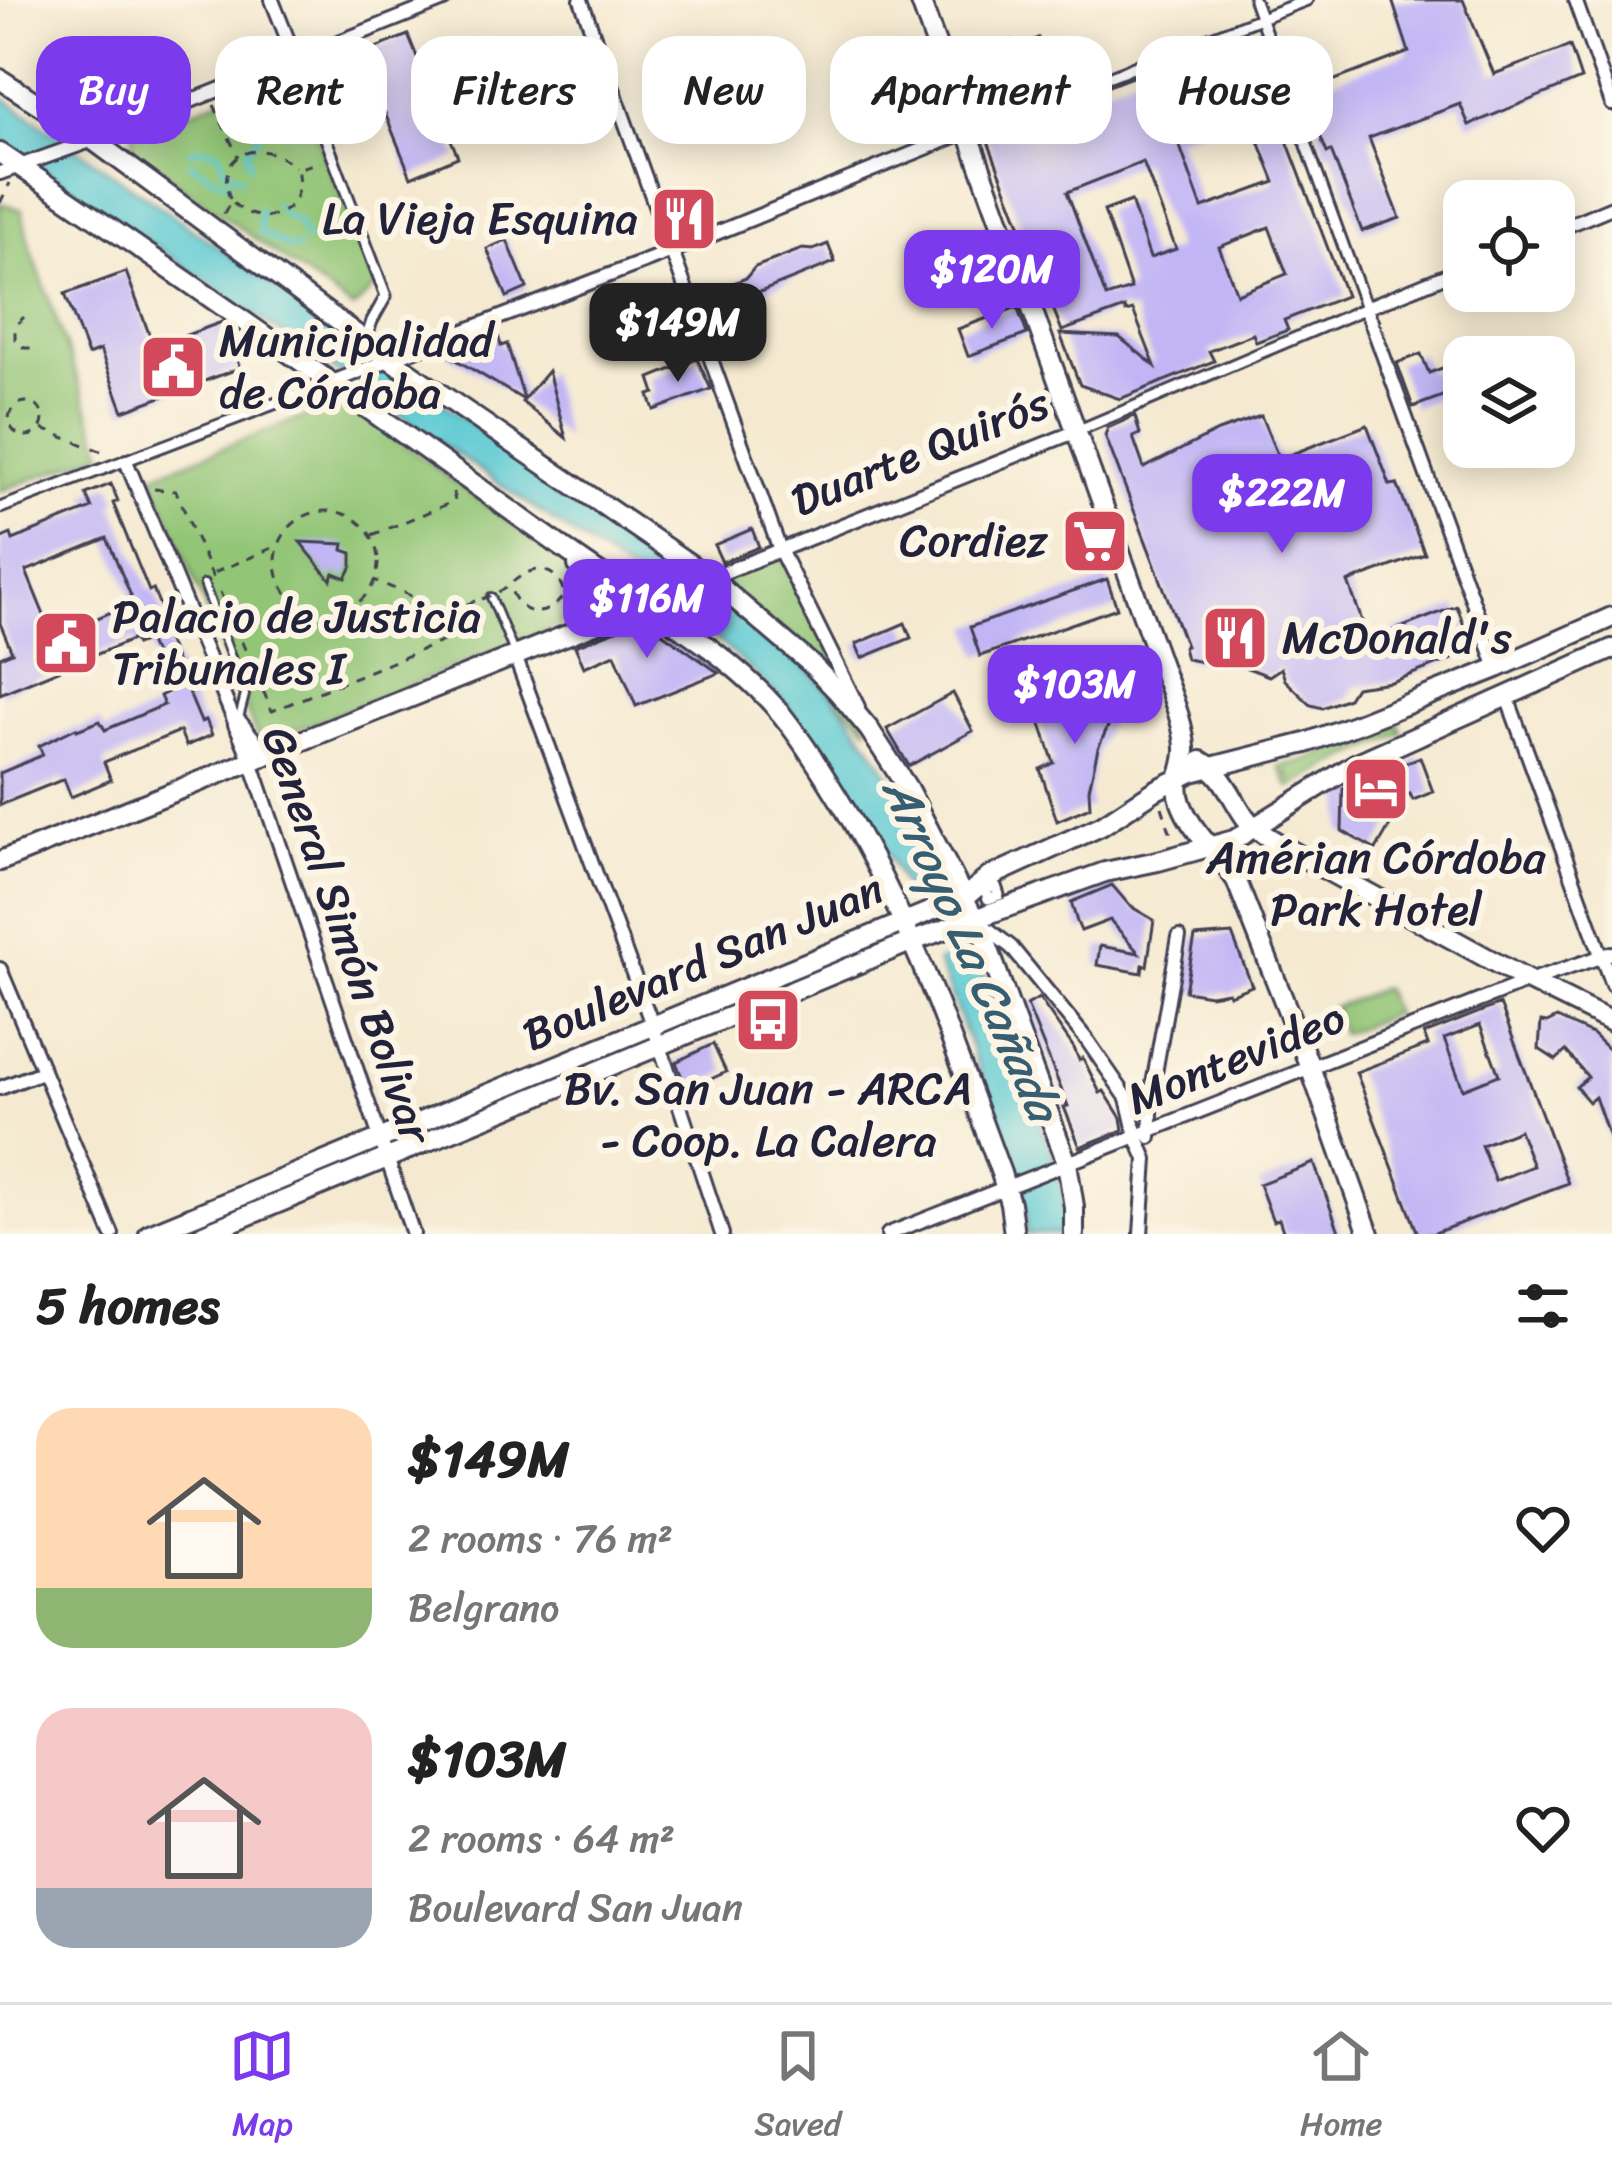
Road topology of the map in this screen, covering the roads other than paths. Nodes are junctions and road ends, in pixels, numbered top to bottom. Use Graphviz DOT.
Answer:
graph roads {
  1 [pos="272,0"];
  2 [pos="444,0"];
  3 [pos="581,0"];
  4 [pos="920,0"];
  5 [pos="1254,0"];
  6 [pos="1307,0"];
  7 [pos="1575,0"];
  8 [pos="1261,18"];
  9 [pos="286,36"];
  10 [pos="352,36"];
  11 [pos="933,36"];
  12 [pos="1112,75"];
  13 [pos="0,80"];
  14 [pos="36,103"];
  15 [pos="1612,104"];
  16 [pos="82,144"];
  17 [pos="98,144"];
  18 [pos="327,144"];
  19 [pos="936,144"];
  20 [pos="973,144"];
  21 [pos="0,153"];
  22 [pos="20,166"];
  23 [pos="0,173"];
  24 [pos="1612,207"];
  25 [pos="1575,222"];
  26 [pos="672,251"];
  27 [pos="1443,277"];
  28 [pos="1366,308"];
  29 [pos="365,342"];
  30 [pos="391,360"];
  31 [pos="332,382"];
  32 [pos="1077,431"];
  33 [pos="126,461"];
  34 [pos="0,508"];
  35 [pos="780,550"];
  36 [pos="568,552"];
  37 [pos="710,578"];
  38 [pos="204,584"];
  39 [pos="490,596"];
  40 [pos="643,604"];
  41 [pos="1612,617"];
  42 [pos="582,628"];
  43 [pos="1612,649"];
  44 [pos="515,656"];
  45 [pos="1497,668"];
  46 [pos="1507,698"];
  47 [pos="238,724"];
  48 [pos="869,729"];
  49 [pos="1184,741"];
  50 [pos="257,758"];
  51 [pos="1210,766"];
  52 [pos="1176,780"];
  53 [pos="1256,828"];
  54 [pos="1211,847"];
  55 [pos="0,861"];
  56 [pos="965,897"];
  57 [pos="904,920"];
  58 [pos="975,920"];
  59 [pos="1179,937"];
  60 [pos="913,941"];
  61 [pos="1607,955"];
  62 [pos="0,968"];
  63 [pos="1529,981"];
  64 [pos="1612,985"];
  65 [pos="1612,1022"];
  66 [pos="656,1036"];
  67 [pos="1310,1067"];
  68 [pos="42,1072"];
  69 [pos="0,1088"];
  70 [pos="1152,1090"];
  71 [pos="1127,1098"];
  72 [pos="1150,1130"];
  73 [pos="1136,1136"];
  74 [pos="378,1138"];
  75 [pos="386,1158"];
  76 [pos="1146,1159"];
  77 [pos="1066,1163"];
  78 [pos="1006,1186"];
  79 [pos="112,1234"];
  80 [pos="149,1234"];
  81 [pos="203,1234"];
  82 [pos="413,1234"];
  83 [pos="722,1234"];
  84 [pos="888,1234"];
  85 [pos="1014,1234"];
  86 [pos="1074,1234"];
  87 [pos="1141,1234"];
  88 [pos="1370,1234"];
  1 -- 9 [label="street"];
  2 -- 10 [label="street"];
  3 -- 26 [label="street"];
  4 -- 11 [label="main road"];
  5 -- 8 [label="street"];
  6 -- 8 [label="street"];
  7 -- 15 [label="street"];
  8 -- 12 [label="street"];
  8 -- 28 [label="street"];
  13 -- 14 [label="main road"];
  16 -- 22 [label="street"];
  17 -- 29 [label="main road"];
  18 -- 29 [label="street"];
  19 -- 26 [label="street"];
  20 -- 32 [label="main road"];
  21 -- 22 [label="main road"];
  22 -- 23 [label="street"];
  22 -- 31 [label="main road"];
  24 -- 25 [label="street"];
  26 -- 30 [label="street"];
  26 -- 35 [label="street"];
  27 -- 28 [label="street, Duarte Quirós"];
  28 -- 32 [label="street, Duarte Quirós"];
  28 -- 45 [label="street"];
  29 -- 30 [label="main road"];
  30 -- 31 [label="street"];
  30 -- 37 [label="main road"];
  31 -- 33 [label="street"];
  31 -- 36 [label="main road"];
  32 -- 35 [label="street, Duarte Quirós"];
  32 -- 49 [label="main road"];
  33 -- 34 [label="street"];
  33 -- 47 [label="street, General Simón Bolivar"];
  35 -- 37 [label="street, Duarte Quirós"];
  35 -- 48 [label="street"];
  36 -- 40 [label="main road"];
  36 -- 42 [label="main road"];
  37 -- 40 [label="main road, Duarte Quirós"];
  37 -- 48 [label="main road"];
  38 -- 47 [label="lane"];
  39 -- 44 [label="lane"];
  40 -- 42 [label="main road, Duarte Quirós"];
  40 -- 57 [label="main road"];
  41 -- 45 [label="main road, Boulevard San Juan"];
  42 -- 44 [label="main road, Duarte Quirós"];
  43 -- 46 [label="main road, Boulevard San Juan"];
  44 -- 50 [label="main road, Duarte Quirós"];
  44 -- 66 [label="street"];
  45 -- 51 [label="main road, Boulevard San Juan"];
  46 -- 53 [label="main road, Boulevard San Juan"];
  46 -- 61 [label="street"];
  47 -- 50 [label="main road"];
  48 -- 56 [label="main road"];
  49 -- 51 [label="main road"];
  49 -- 52 [label="main road"];
  50 -- 55 [label="main road, Duarte Quirós"];
  50 -- 74 [label="street, General Simón Bolivar"];
  51 -- 52 [label="main road, Boulevard San Juan"];
  51 -- 53 [label="main road"];
  52 -- 54 [label="main road"];
  52 -- 56 [label="main road, Boulevard San Juan"];
  53 -- 54 [label="main road, Boulevard San Juan"];
  53 -- 63 [label="main road"];
  54 -- 58 [label="main road, Boulevard San Juan"];
  54 -- 67 [label="main road"];
  56 -- 57 [label="main road, Boulevard San Juan"];
  56 -- 58 [label="main road"];
  57 -- 60 [label="main road"];
  57 -- 66 [label="main road, Boulevard San Juan"];
  58 -- 60 [label="main road, Boulevard San Juan"];
  58 -- 71 [label="street"];
  58 -- 77 [label="main road"];
  59 -- 70 [label="street"];
  60 -- 66 [label="main road, Boulevard San Juan"];
  60 -- 78 [label="main road"];
  61 -- 63 [label="street, Montevideo"];
  61 -- 64 [label="street"];
  62 -- 68 [label="street"];
  63 -- 65 [label="main road"];
  63 -- 67 [label="street, Montevideo"];
  66 -- 74 [label="main road, Boulevard San Juan"];
  66 -- 75 [label="main road, Boulevard San Juan"];
  66 -- 83 [label="street"];
  67 -- 72 [label="street, Montevideo"];
  67 -- 88 [label="main road"];
  68 -- 69 [label="street"];
  68 -- 79 [label="street"];
  70 -- 71 [label="street"];
  70 -- 72 [label="street"];
  71 -- 73 [label="street"];
  72 -- 73 [label="street, Montevideo"];
  72 -- 76 [label="street"];
  73 -- 76 [label="street"];
  73 -- 77 [label="street, Montevideo"];
  74 -- 75 [label="street, General Simón Bolivar"];
  74 -- 80 [label="main road, Boulevard San Juan"];
  75 -- 81 [label="main road, Boulevard San Juan"];
  75 -- 82 [label="street, General Simón Bolivar"];
  76 -- 87 [label="street"];
  77 -- 78 [label="street, Montevideo"];
  77 -- 86 [label="main road"];
  78 -- 84 [label="street, Montevideo"];
  78 -- 85 [label="main road"];
}
